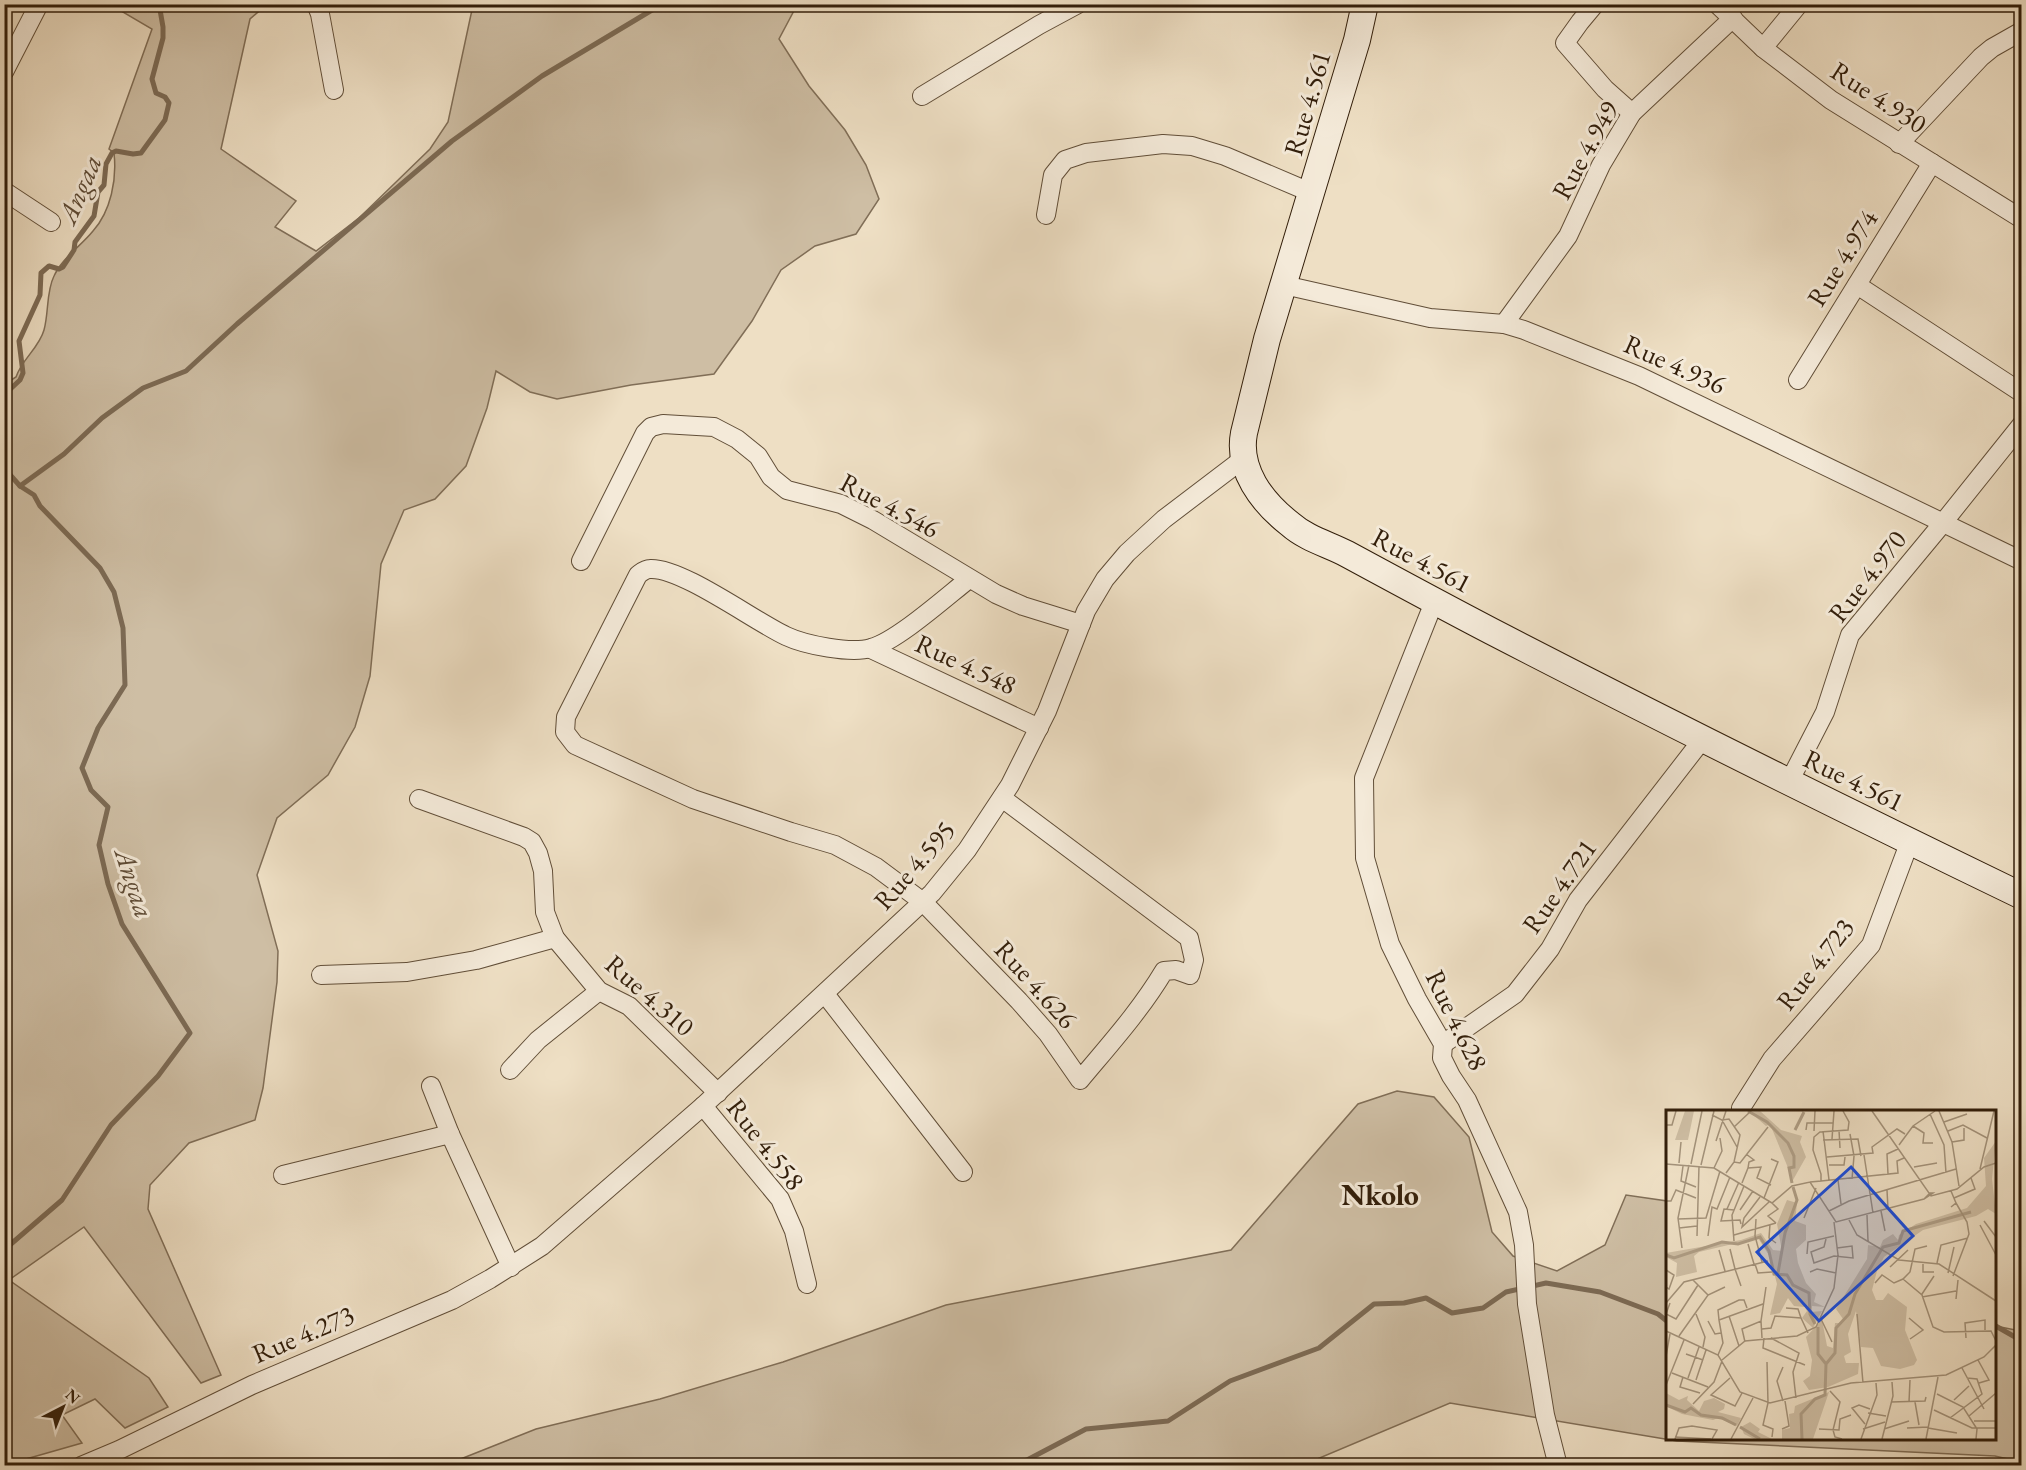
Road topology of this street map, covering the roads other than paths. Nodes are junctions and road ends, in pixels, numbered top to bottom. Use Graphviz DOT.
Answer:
graph roads {
  1 [pos="39,4"];
  2 [pos="316,4"];
  3 [pos="1078,4"];
  4 [pos="1365,4"];
  5 [pos="1595,4"];
  6 [pos="1717,4"];
  7 [pos="1799,4"];
  8 [pos="1733,18"];
  9 [pos="2022,31"];
  10 [pos="1763,48"];
  11 [pos="4,72"];
  12 [pos="334,90"];
  13 [pos="922,96"];
  14 [pos="1632,113"];
  15 [pos="1899,144"];
  16 [pos="1932,163"];
  17 [pos="4,191"];
  18 [pos="1312,193"];
  19 [pos="1046,215"];
  20 [pos="2022,219"];
  21 [pos="51,222"];
  22 [pos="1284,285"];
  23 [pos="1857,285"];
  24 [pos="1504,324"];
  25 [pos="1798,380"];
  26 [pos="2022,393"];
  27 [pos="2022,424"];
  28 [pos="1243,459"];
  29 [pos="1942,524"];
  30 [pos="581,561"];
  31 [pos="2022,561"];
  32 [pos="969,579"];
  33 [pos="1434,602"];
  34 [pos="1081,624"];
  35 [pos="871,649"];
  36 [pos="1039,728"];
  37 [pos="1702,740"];
  38 [pos="1789,782"];
  39 [pos="1002,798"];
  40 [pos="419,799"];
  41 [pos="1910,842"];
  42 [pos="2019,890"];
  43 [pos="923,902"];
  44 [pos="555,938"];
  45 [pos="321,975"];
  46 [pos="599,991"];
  47 [pos="825,994"];
  48 [pos="1443,1044"];
  49 [pos="510,1070"];
  50 [pos="431,1086"];
  51 [pos="718,1093"];
  52 [pos="703,1106"];
  53 [pos="1741,1108"];
  54 [pos="450,1134"];
  55 [pos="963,1172"];
  56 [pos="283,1175"];
  57 [pos="542,1246"];
  58 [pos="511,1267"];
  59 [pos="807,1284"];
  60 [pos="81,1466"];
  61 [pos="1558,1466"];
  1 -- 11 [label="street"];
  2 -- 12 [label="street"];
  3 -- 13 [label="street"];
  4 -- 18 [label="main road, Rue 4.561"];
  5 -- 14 [label="street"];
  6 -- 8 [label="street, Rue 4.930"];
  7 -- 10 [label="street"];
  8 -- 10 [label="street, Rue 4.930"];
  8 -- 14 [label="street, Rue 4.949"];
  9 -- 15 [label="street"];
  10 -- 15 [label="street, Rue 4.930"];
  14 -- 24 [label="street, Rue 4.949"];
  15 -- 16 [label="street, Rue 4.930"];
  16 -- 20 [label="street, Rue 4.930"];
  16 -- 23 [label="street, Rue 4.974"];
  17 -- 21 [label="street"];
  18 -- 19 [label="street"];
  18 -- 22 [label="main road, Rue 4.561"];
  22 -- 24 [label="street, Rue 4.936"];
  22 -- 28 [label="main road, Rue 4.561"];
  23 -- 25 [label="street, Rue 4.974"];
  23 -- 26 [label="street"];
  24 -- 29 [label="street, Rue 4.936"];
  27 -- 29 [label="street, Rue 4.970"];
  28 -- 33 [label="main road, Rue 4.561"];
  28 -- 34 [label="street, Rue 4.595"];
  29 -- 31 [label="street, Rue 4.936"];
  29 -- 38 [label="street, Rue 4.970"];
  30 -- 32 [label="street, Rue 4.546"];
  32 -- 34 [label="street, Rue 4.546"];
  32 -- 35 [label="street"];
  33 -- 37 [label="main road, Rue 4.561"];
  33 -- 48 [label="street, Rue 4.628"];
  34 -- 36 [label="street, Rue 4.595"];
  35 -- 36 [label="street, Rue 4.548"];
  35 -- 43 [label="street, Rue 4.626"];
  36 -- 39 [label="street, Rue 4.595"];
  37 -- 38 [label="main road, Rue 4.561"];
  37 -- 48 [label="street, Rue 4.721"];
  38 -- 41 [label="main road, Rue 4.561"];
  39 -- 43 [label="street, Rue 4.595"];
  39 -- 43 [label="street, Rue 4.626"];
  40 -- 44 [label="street, Rue 4.310"];
  41 -- 42 [label="main road, Rue 4.561"];
  41 -- 53 [label="street, Rue 4.723"];
  43 -- 47 [label="street, Rue 4.595"];
  44 -- 45 [label="street"];
  44 -- 46 [label="street, Rue 4.310"];
  46 -- 49 [label="street"];
  46 -- 51 [label="street, Rue 4.310"];
  47 -- 51 [label="street, Rue 4.595"];
  47 -- 55 [label="street"];
  48 -- 61 [label="street, Rue 4.628"];
  50 -- 54 [label="street"];
  51 -- 52 [label="street, Rue 4.595"];
  52 -- 57 [label="street, Rue 4.595"];
  52 -- 59 [label="street, Rue 4.558"];
  54 -- 56 [label="street"];
  54 -- 58 [label="street"];
  57 -- 58 [label="street, Rue 4.273"];
  58 -- 60 [label="street, Rue 4.273"];
}
